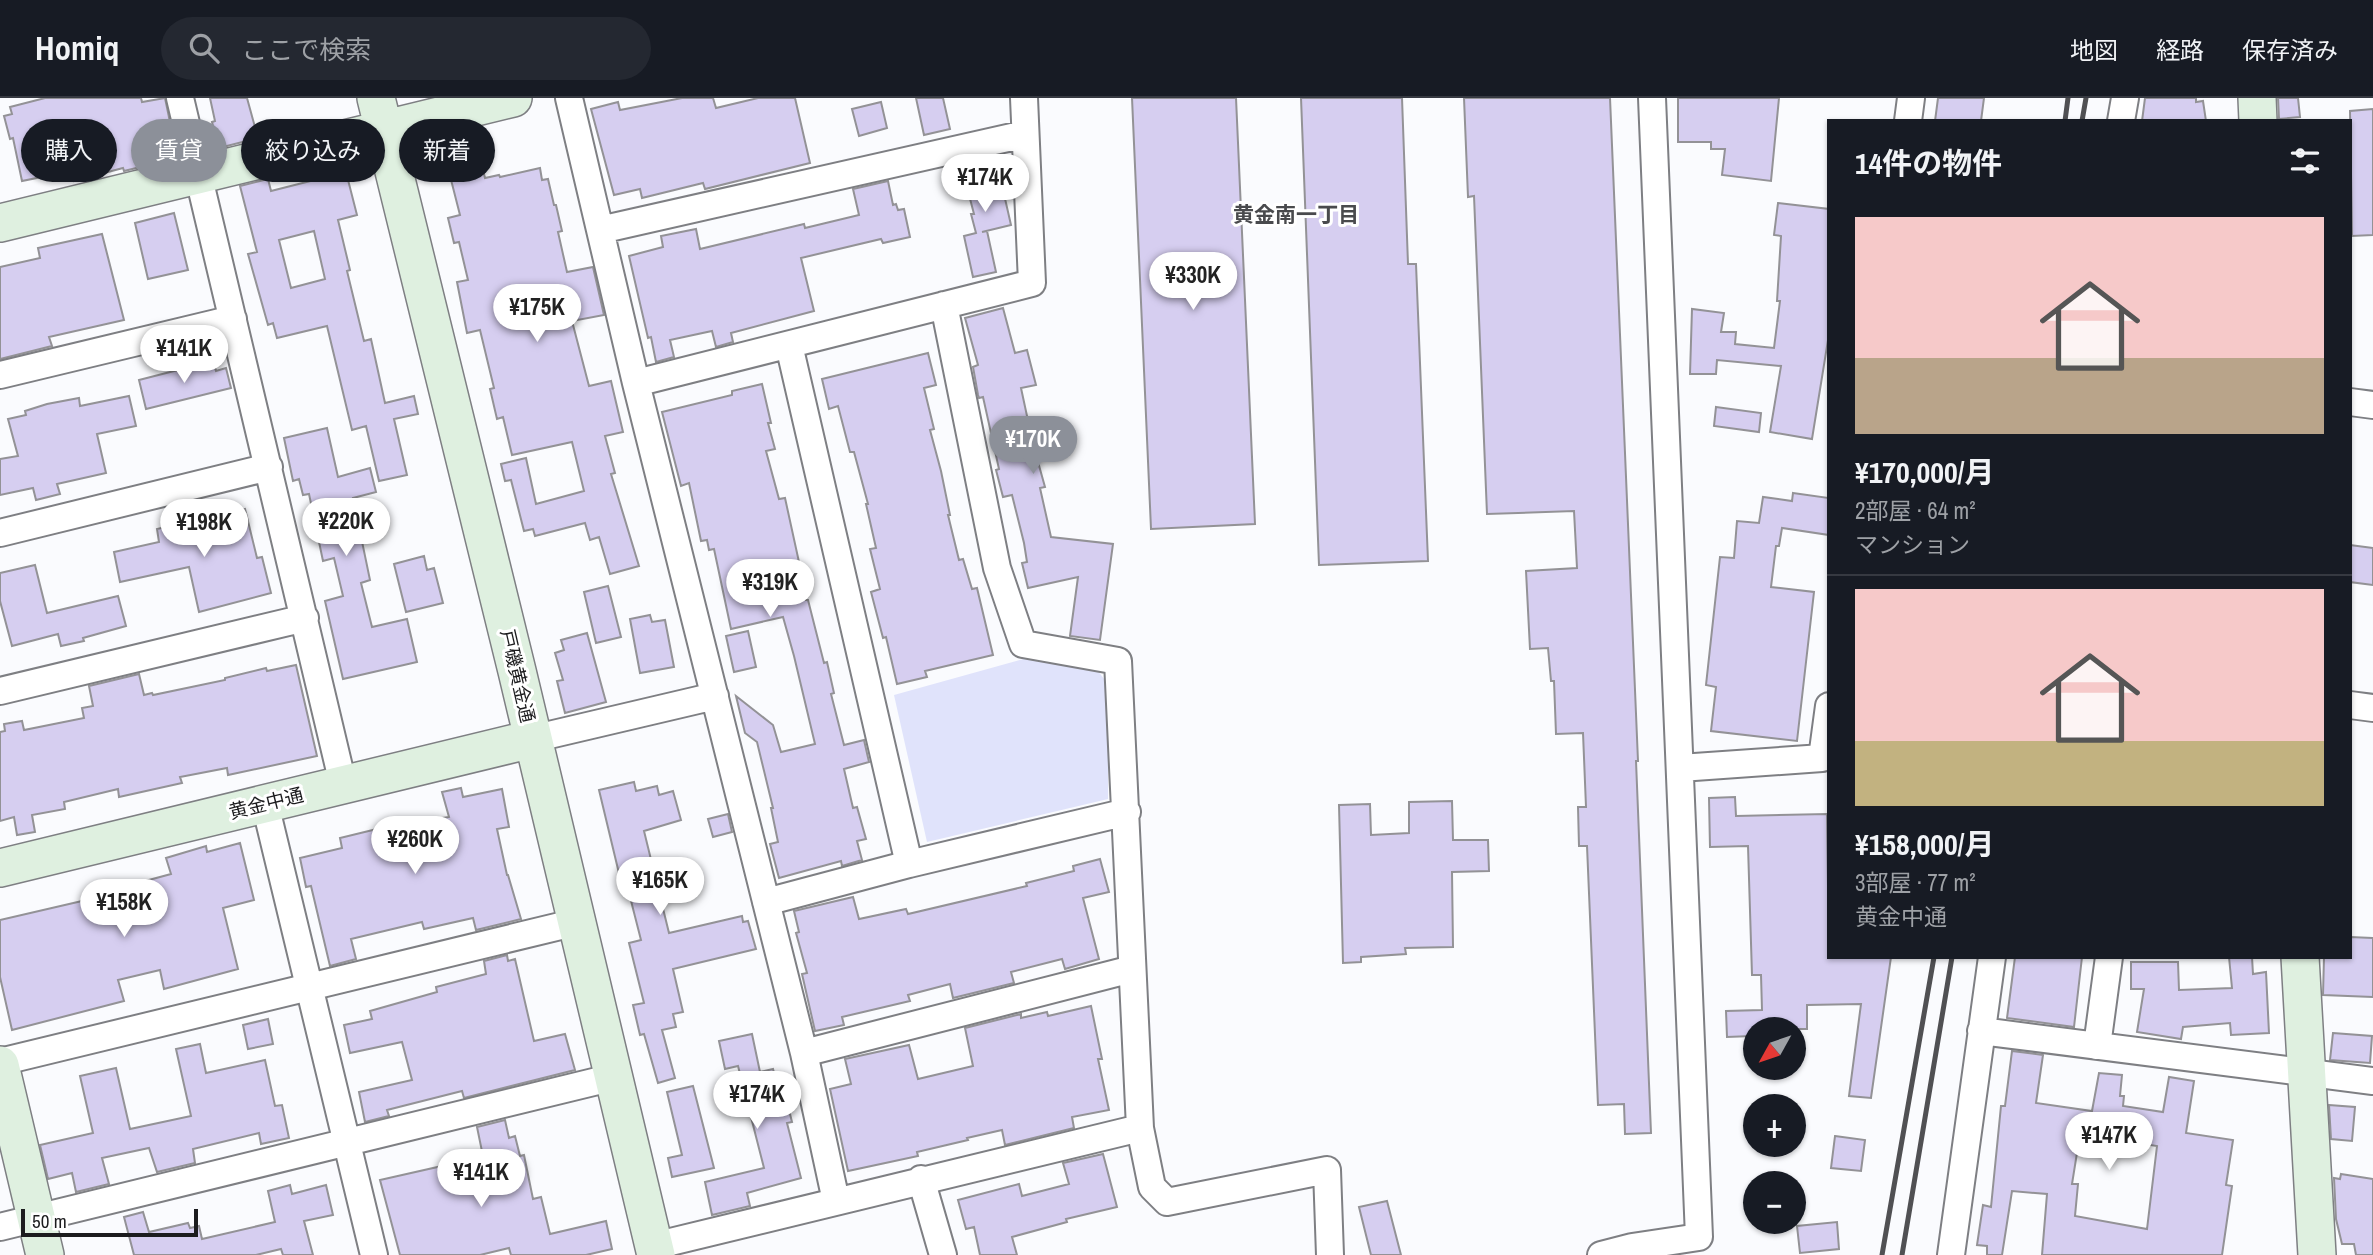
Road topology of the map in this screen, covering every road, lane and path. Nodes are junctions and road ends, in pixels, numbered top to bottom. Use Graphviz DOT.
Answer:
graph roads {
  1 [pos="180,98"];
  2 [pos="513,98"];
  3 [pos="569,98"];
  4 [pos="1024,98"];
  5 [pos="1652,98"];
  6 [pos="1911,98"];
  7 [pos="2125,98"];
  8 [pos="2257,98"];
  9 [pos="380,114"];
  10 [pos="185,119"];
  11 [pos="1908,119"];
  12 [pos="2121,119"];
  13 [pos="2258,119"];
  14 [pos="1026,134"];
  15 [pos="227,166"];
  16 [pos="170,182"];
  17 [pos="201,182"];
  18 [pos="0,223"];
  19 [pos="600,230"];
  20 [pos="944,305"];
  21 [pos="233,318"];
  22 [pos="789,345"];
  23 [pos="0,375"];
  24 [pos="636,383"];
  25 [pos="2352,402"];
  26 [pos="2373,405"];
  27 [pos="269,467"];
  28 [pos="0,533"];
  29 [pos="305,618"];
  30 [pos="0,691"];
  31 [pos="715,696"];
  32 [pos="2352,705"];
  33 [pos="2373,708"];
  34 [pos="1827,721"];
  35 [pos="532,739"];
  36 [pos="1680,768"];
  37 [pos="343,784"];
  38 [pos="265,804"];
  39 [pos="1127,812"];
  40 [pos="909,864"];
  41 [pos="0,867"];
  42 [pos="766,902"];
  43 [pos="577,922"];
  44 [pos="1992,959"];
  45 [pos="2109,959"];
  46 [pos="2300,959"];
  47 [pos="1132,969"];
  48 [pos="311,988"];
  49 [pos="1981,1031"];
  50 [pos="2097,1046"];
  51 [pos="804,1053"];
  52 [pos="0,1063"];
  53 [pos="2306,1072"];
  54 [pos="614,1077"];
  55 [pos="2373,1081"];
  56 [pos="1140,1128"];
  57 [pos="347,1142"];
  58 [pos="921,1179"];
  59 [pos="836,1201"];
  60 [pos="35,1218"];
  61 [pos="0,1227"];
  62 [pos="1632,1251"];
  63 [pos="655,1252"];
  64 [pos="44,1255"];
  65 [pos="374,1255"];
  66 [pos="943,1255"];
  67 [pos="1330,1255"];
  68 [pos="1601,1255"];
  69 [pos="1951,1255"];
  70 [pos="2317,1255"];
  1 -- 10 [label="street"];
  2 -- 9 [label="street"];
  3 -- 19 [label="street"];
  4 -- 14 [label="street"];
  5 -- 36 [label="street"];
  6 -- 11 [label="street"];
  7 -- 12 [label="street"];
  8 -- 13 [label="street"];
  9 -- 15 [label="street"];
  9 -- 35 [label="street, 戸磯黄金通"];
  14 -- 19 [label="street"];
  14 -- 20 [label="street"];
  16 -- 18 [label="street"];
  17 -- 21 [label="street"];
  19 -- 24 [label="street"];
  20 -- 22 [label="street"];
  20 -- 39 [label="street"];
  21 -- 23 [label="street"];
  21 -- 27 [label="street"];
  22 -- 24 [label="street"];
  22 -- 40 [label="street"];
  24 -- 31 [label="street"];
  25 -- 26 [label="street"];
  27 -- 28 [label="street"];
  27 -- 29 [label="street"];
  29 -- 30 [label="street"];
  29 -- 37 [label="street"];
  31 -- 35 [label="street"];
  31 -- 42 [label="street"];
  32 -- 33 [label="street"];
  34 -- 36 [label="street"];
  35 -- 37 [label="street, 黄金中通"];
  35 -- 43 [label="street, 戸磯黄金通"];
  36 -- 62 [label="street"];
  37 -- 38 [label="street, 黄金中通"];
  38 -- 41 [label="street, 黄金中通"];
  38 -- 48 [label="street"];
  39 -- 40 [label="street"];
  39 -- 47 [label="street"];
  40 -- 42 [label="street"];
  42 -- 51 [label="street"];
  43 -- 48 [label="street"];
  43 -- 54 [label="street, 戸磯黄金通"];
  44 -- 49 [label="street"];
  45 -- 50 [label="street"];
  46 -- 53 [label="street"];
  47 -- 51 [label="street"];
  47 -- 56 [label="street"];
  48 -- 52 [label="street"];
  48 -- 57 [label="street"];
  49 -- 50 [label="street"];
  49 -- 69 [label="street"];
  50 -- 53 [label="street"];
  51 -- 59 [label="street"];
  52 -- 60 [label="street"];
  53 -- 55 [label="street"];
  53 -- 70 [label="street"];
  54 -- 57 [label="street"];
  54 -- 63 [label="street, 戸磯黄金通"];
  56 -- 58 [label="street"];
  56 -- 67 [label="street"];
  57 -- 60 [label="street"];
  57 -- 65 [label="street"];
  58 -- 59 [label="street"];
  58 -- 66 [label="street"];
  59 -- 63 [label="street"];
  60 -- 61 [label="street"];
  60 -- 64 [label="street"];
  62 -- 68 [label="street"];
}
